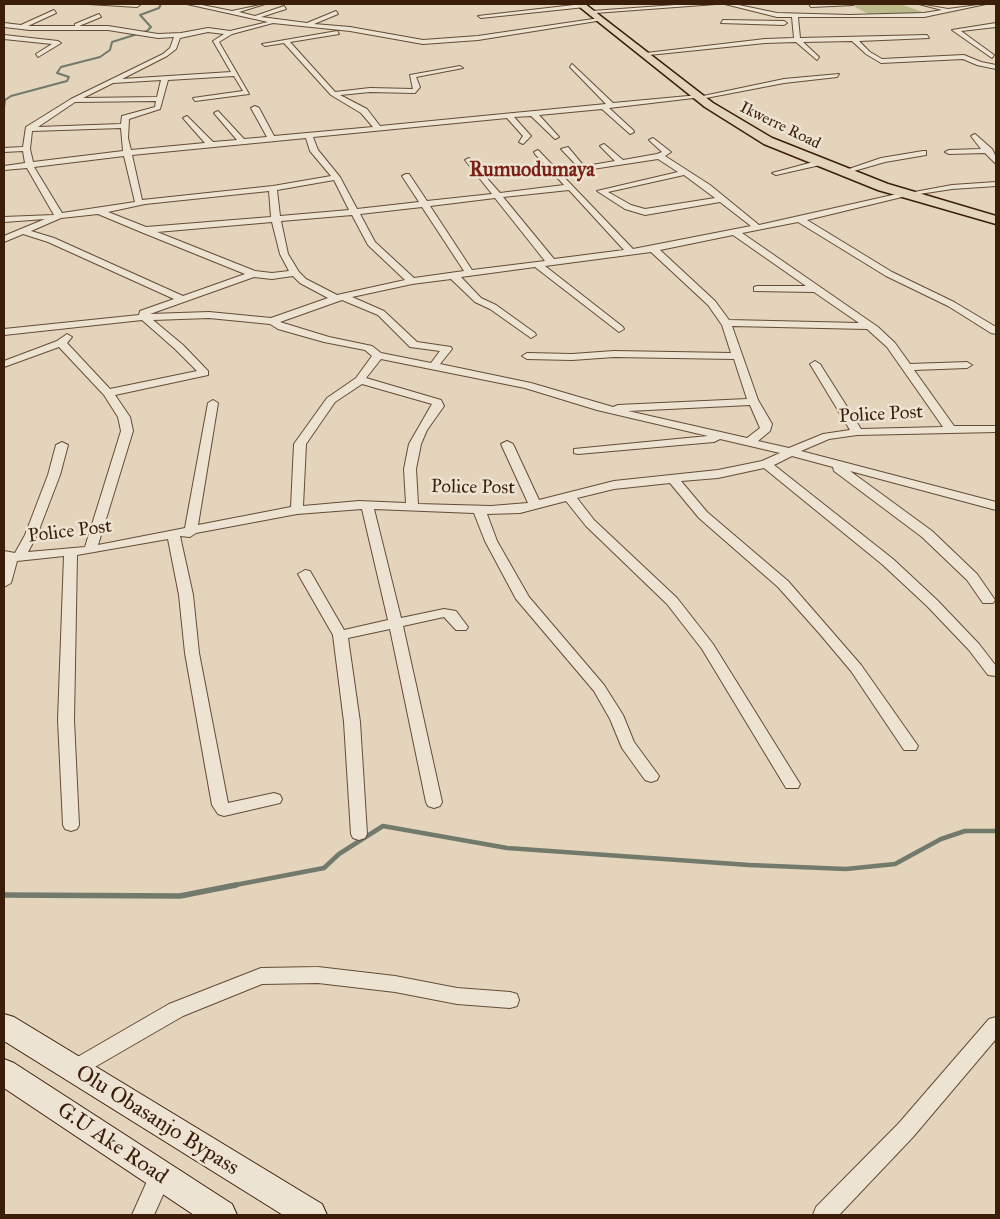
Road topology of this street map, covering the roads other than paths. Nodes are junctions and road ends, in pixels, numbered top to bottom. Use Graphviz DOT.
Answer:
graph roads {
  1 [pos="92,4"];
  2 [pos="190,4"];
  3 [pos="262,4"];
  4 [pos="713,4"];
  5 [pos="728,4"];
  6 [pos="849,4"];
  7 [pos="923,4"];
  8 [pos="983,4"];
  9 [pos="137,5"];
  10 [pos="810,5"];
  11 [pos="284,8"];
  12 [pos="589,9"];
  13 [pos="951,11"];
  14 [pos="54,12"];
  15 [pos="231,13"];
  16 [pos="336,13"];
  17 [pos="99,16"];
  18 [pos="480,16"];
  19 [pos="874,16"];
  20 [pos="252,17"];
  21 [pos="849,17"];
  22 [pos="321,19"];
  23 [pos="795,20"];
  24 [pos="328,21"];
  25 [pos="278,22"];
  26 [pos="724,22"];
  27 [pos="310,23"];
  28 [pos="853,24"];
  29 [pos="4,25"];
  30 [pos="996,26"];
  31 [pos="19,27"];
  32 [pos="72,27"];
  33 [pos="35,28"];
  34 [pos="355,30"];
  35 [pos="919,30"];
  36 [pos="856,32"];
  37 [pos="230,34"];
  38 [pos="181,35"];
  39 [pos="4,37"];
  40 [pos="14,38"];
  41 [pos="859,39"];
  42 [pos="797,40"];
  43 [pos="4,42"];
  44 [pos="266,44"];
  45 [pos="288,44"];
  46 [pos="321,44"];
  47 [pos="996,47"];
  48 [pos="981,48"];
  49 [pos="649,53"];
  50 [pos="38,55"];
  51 [pos="964,57"];
  52 [pos="817,58"];
  53 [pos="572,66"];
  54 [pos="460,68"];
  55 [pos="996,68"];
  56 [pos="158,70"];
  57 [pos="168,70"];
  58 [pos="148,71"];
  59 [pos="129,72"];
  60 [pos="235,74"];
  61 [pos="837,74"];
  62 [pos="165,80"];
  63 [pos="108,82"];
  64 [pos="333,94"];
  65 [pos="702,97"];
  66 [pos="160,99"];
  67 [pos="195,99"];
  68 [pos="73,100"];
  69 [pos="607,105"];
  70 [pos="255,108"];
  71 [pos="532,112"];
  72 [pos="218,113"];
  73 [pos="509,116"];
  74 [pos="187,118"];
  75 [pos="124,126"];
  76 [pos="29,129"];
  77 [pos="379,129"];
  78 [pos="630,132"];
  79 [pos="309,136"];
  80 [pos="975,136"];
  81 [pos="555,137"];
  82 [pos="272,140"];
  83 [pos="653,140"];
  84 [pos="242,142"];
  85 [pos="523,142"];
  86 [pos="211,145"];
  87 [pos="604,146"];
  88 [pos="26,149"];
  89 [pos="565,149"];
  90 [pos="4,150"];
  91 [pos="990,151"];
  92 [pos="538,152"];
  93 [pos="949,152"];
  94 [pos="128,153"];
  95 [pos="923,153"];
  96 [pos="659,156"];
  97 [pos="469,160"];
  98 [pos="817,162"];
  99 [pos="996,162"];
  100 [pos="622,163"];
  101 [pos="30,166"];
  102 [pos="4,168"];
  103 [pos="847,170"];
  104 [pos="684,173"];
  105 [pos="776,173"];
  106 [pos="406,176"];
  107 [pos="336,177"];
  108 [pos="996,184"];
  109 [pos="570,187"];
  110 [pos="273,188"];
  111 [pos="908,193"];
  112 [pos="498,196"];
  113 [pos="722,198"];
  114 [pos="139,203"];
  115 [pos="424,204"];
  116 [pos="99,211"];
  117 [pos="354,212"];
  118 [pos="56,217"];
  119 [pos="996,218"];
  120 [pos="4,219"];
  121 [pos="800,219"];
  122 [pos="276,220"];
  123 [pos="758,228"];
  124 [pos="144,230"];
  125 [pos="4,232"];
  126 [pos="19,232"];
  127 [pos="736,233"];
  128 [pos="4,239"];
  129 [pos="653,249"];
  130 [pos="631,252"];
  131 [pos="552,263"];
  132 [pos="538,266"];
  133 [pos="295,273"];
  134 [pos="253,274"];
  135 [pos="470,274"];
  136 [pos="454,276"];
  137 [pos="412,281"];
  138 [pos="757,289"];
  139 [pos="818,289"];
  140 [pos="340,298"];
  141 [pos="182,299"];
  142 [pos="144,317"];
  143 [pos="119,321"];
  144 [pos="272,321"];
  145 [pos="726,323"];
  146 [pos="73,326"];
  147 [pos="869,326"];
  148 [pos="619,329"];
  149 [pos="995,331"];
  150 [pos="4,332"];
  151 [pos="531,335"];
  152 [pos="61,343"];
  153 [pos="378,355"];
  154 [pos="527,356"];
  155 [pos="737,356"];
  156 [pos="4,364"];
  157 [pos="815,364"];
  158 [pos="967,365"];
  159 [pos="433,366"];
  160 [pos="906,367"];
  161 [pos="360,380"];
  162 [pos="108,393"];
  163 [pos="754,402"];
  164 [pos="213,403"];
  165 [pos="601,408"];
  166 [pos="951,430"];
  167 [pos="857,432"];
  168 [pos="994,433"];
  169 [pos="727,438"];
  170 [pos="748,443"];
  171 [pos="62,444"];
  172 [pos="507,444"];
  173 [pos="578,451"];
  174 [pos="791,452"];
  175 [pos="766,464"];
  176 [pos="834,464"];
  177 [pos="673,479"];
  178 [pos="569,496"];
  179 [pos="367,505"];
  180 [pos="412,506"];
  181 [pos="535,506"];
  182 [pos="996,506"];
  183 [pos="297,510"];
  184 [pos="479,510"];
  185 [pos="190,533"];
  186 [pos="174,536"];
  187 [pos="90,550"];
  188 [pos="71,552"];
  189 [pos="11,556"];
  190 [pos="305,574"];
  191 [pos="4,583"];
  192 [pos="988,600"];
  193 [pos="395,623"];
  194 [pos="461,627"];
  195 [pos="340,635"];
  196 [pos="993,672"];
  197 [pos="910,746"];
  198 [pos="651,776"];
  199 [pos="792,784"];
  200 [pos="274,799"];
  201 [pos="434,802"];
  202 [pos="71,825"];
  203 [pos="359,834"];
  204 [pos="510,1000"];
  205 [pos="996,1025"];
  206 [pos="4,1026"];
  207 [pos="74,1069"];
  208 [pos="4,1072"];
  209 [pos="160,1177"];
  210 [pos="143,1215"];
  211 [pos="221,1215"];
  212 [pos="311,1215"];
  213 [pos="824,1215"];
  1 -- 9 [label="street"];
  2 -- 15 [label="street"];
  3 -- 15 [label="street"];
  4 -- 12 [label="street"];
  5 -- 23 [label="street"];
  6 -- 10 [label="street"];
  6 -- 19 [label="street"];
  7 -- 13 [label="street"];
  8 -- 13 [label="street"];
  11 -- 20 [label="street"];
  12 -- 18 [label="street"];
  12 -- 34 [label="street"];
  12 -- 49 [label="main road"];
  12 -- 65 [label="main road, Ikwerre Road"];
  13 -- 19 [label="street"];
  14 -- 31 [label="street"];
  15 -- 20 [label="street"];
  16 -- 22 [label="street"];
  17 -- 32 [label="street"];
  19 -- 21 [label="street"];
  20 -- 25 [label="street"];
  21 -- 23 [label="street"];
  21 -- 28 [label="street"];
  22 -- 24 [label="street"];
  22 -- 27 [label="street"];
  23 -- 26 [label="street"];
  23 -- 42 [label="street"];
  25 -- 34 [label="street"];
  25 -- 37 [label="street"];
  29 -- 31 [label="street"];
  30 -- 48 [label="street"];
  31 -- 33 [label="street"];
  32 -- 33 [label="street"];
  32 -- 38 [label="street"];
  33 -- 40 [label="street"];
  34 -- 45 [label="street"];
  35 -- 41 [label="street"];
  36 -- 41 [label="street"];
  37 -- 38 [label="street"];
  37 -- 60 [label="street"];
  38 -- 59 [label="street"];
  39 -- 40 [label="street"];
  40 -- 43 [label="street"];
  40 -- 50 [label="street"];
  41 -- 42 [label="street"];
  41 -- 51 [label="street"];
  42 -- 49 [label="street"];
  42 -- 52 [label="street"];
  44 -- 45 [label="street"];
  45 -- 46 [label="street"];
  45 -- 64 [label="street"];
  47 -- 48 [label="street"];
  48 -- 51 [label="street"];
  49 -- 65 [label="main road"];
  51 -- 55 [label="street"];
  53 -- 69 [label="street"];
  54 -- 64 [label="street"];
  56 -- 57 [label="street"];
  58 -- 59 [label="street"];
  59 -- 63 [label="street"];
  60 -- 62 [label="street"];
  60 -- 67 [label="street"];
  61 -- 65 [label="street"];
  62 -- 63 [label="street"];
  62 -- 66 [label="street"];
  63 -- 68 [label="street"];
  64 -- 77 [label="street"];
  65 -- 69 [label="street"];
  65 -- 98 [label="main road, Ikwerre Road"];
  65 -- 103 [label="main road"];
  66 -- 68 [label="street"];
  66 -- 75 [label="street"];
  68 -- 76 [label="street"];
  69 -- 71 [label="street"];
  69 -- 78 [label="street"];
  70 -- 82 [label="street"];
  71 -- 73 [label="street"];
  71 -- 81 [label="street"];
  72 -- 84 [label="street"];
  73 -- 77 [label="street"];
  73 -- 85 [label="street"];
  74 -- 86 [label="street"];
  75 -- 76 [label="street"];
  75 -- 94 [label="street"];
  76 -- 88 [label="street"];
  77 -- 79 [label="street"];
  79 -- 82 [label="street"];
  79 -- 107 [label="street"];
  80 -- 91 [label="street"];
  82 -- 84 [label="street"];
  83 -- 96 [label="street"];
  84 -- 86 [label="street"];
  86 -- 94 [label="street"];
  87 -- 100 [label="street"];
  88 -- 90 [label="street"];
  88 -- 101 [label="street"];
  89 -- 100 [label="street"];
  91 -- 93 [label="street"];
  91 -- 99 [label="street"];
  92 -- 109 [label="street"];
  94 -- 101 [label="street"];
  94 -- 114 [label="street"];
  95 -- 103 [label="street"];
  96 -- 100 [label="street"];
  96 -- 104 [label="street"];
  97 -- 112 [label="street"];
  98 -- 105 [label="street"];
  98 -- 111 [label="main road, Ikwerre Road"];
  101 -- 102 [label="street"];
  101 -- 118 [label="street"];
  103 -- 111 [label="main road"];
  104 -- 113 [label="street"];
  104 -- 113 [label="street"];
  106 -- 115 [label="street"];
  107 -- 110 [label="street"];
  107 -- 117 [label="street"];
  108 -- 111 [label="street"];
  109 -- 112 [label="street"];
  109 -- 130 [label="street"];
  110 -- 114 [label="street"];
  110 -- 122 [label="street"];
  111 -- 119 [label="main road, Ikwerre Road"];
  111 -- 121 [label="street"];
  112 -- 115 [label="street"];
  112 -- 131 [label="street"];
  113 -- 123 [label="street"];
  114 -- 116 [label="street"];
  115 -- 117 [label="street"];
  115 -- 135 [label="street"];
  116 -- 118 [label="street"];
  116 -- 124 [label="street"];
  117 -- 122 [label="street"];
  117 -- 137 [label="street"];
  118 -- 120 [label="street"];
  118 -- 126 [label="street"];
  121 -- 123 [label="street"];
  121 -- 149 [label="street"];
  122 -- 124 [label="street"];
  122 -- 133 [label="street"];
  123 -- 127 [label="street"];
  124 -- 134 [label="street"];
  125 -- 126 [label="street"];
  126 -- 128 [label="street"];
  126 -- 141 [label="street"];
  127 -- 129 [label="street"];
  127 -- 139 [label="street"];
  129 -- 130 [label="street"];
  129 -- 145 [label="street"];
  130 -- 131 [label="street"];
  131 -- 132 [label="street"];
  132 -- 135 [label="street"];
  132 -- 148 [label="street"];
  133 -- 134 [label="street"];
  133 -- 140 [label="street"];
  134 -- 141 [label="street"];
  135 -- 136 [label="street"];
  136 -- 137 [label="street"];
  136 -- 151 [label="street"];
  137 -- 140 [label="street"];
  138 -- 139 [label="street"];
  139 -- 147 [label="street"];
  140 -- 144 [label="street"];
  140 -- 159 [label="street"];
  141 -- 143 [label="street"];
  142 -- 143 [label="street"];
  142 -- 144 [label="street"];
  142 -- 162 [label="street"];
  143 -- 146 [label="street"];
  144 -- 153 [label="street"];
  145 -- 147 [label="street"];
  145 -- 155 [label="street"];
  146 -- 150 [label="street"];
  146 -- 152 [label="street"];
  147 -- 160 [label="street"];
  152 -- 156 [label="street"];
  152 -- 162 [label="street"];
  153 -- 159 [label="street"];
  153 -- 161 [label="street"];
  154 -- 155 [label="street"];
  155 -- 163 [label="street"];
  157 -- 167 [label="street"];
  158 -- 160 [label="street"];
  159 -- 165 [label="street"];
  160 -- 166 [label="street"];
  161 -- 180 [label="street"];
  161 -- 183 [label="street"];
  162 -- 187 [label="street"];
  163 -- 165 [label="street"];
  163 -- 170 [label="street"];
  164 -- 185 [label="street"];
  165 -- 169 [label="street"];
  166 -- 167 [label="street, Police Post"];
  166 -- 168 [label="street, Police Post"];
  167 -- 174 [label="street, Police Post"];
  169 -- 170 [label="street"];
  169 -- 173 [label="street"];
  170 -- 174 [label="street"];
  171 -- 189 [label="street"];
  172 -- 181 [label="street"];
  174 -- 175 [label="street, Police Post"];
  174 -- 176 [label="street"];
  175 -- 177 [label="street, Police Post"];
  175 -- 196 [label="street"];
  176 -- 182 [label="street"];
  176 -- 192 [label="street"];
  177 -- 178 [label="street, Police Post"];
  177 -- 197 [label="street"];
  178 -- 181 [label="street, Police Post"];
  178 -- 199 [label="street"];
  179 -- 180 [label="street, Police Post"];
  179 -- 183 [label="street, Police Post"];
  179 -- 193 [label="street"];
  180 -- 184 [label="street, Police Post"];
  181 -- 184 [label="street, Police Post"];
  183 -- 185 [label="street, Police Post"];
  184 -- 198 [label="street"];
  185 -- 186 [label="street, Police Post"];
  186 -- 187 [label="street, Police Post"];
  186 -- 200 [label="street"];
  187 -- 188 [label="street, Police Post"];
  188 -- 189 [label="street, Police Post"];
  188 -- 202 [label="street"];
  189 -- 191 [label="street"];
  190 -- 195 [label="street"];
  193 -- 194 [label="street"];
  193 -- 195 [label="street"];
  193 -- 201 [label="street"];
  195 -- 203 [label="street"];
  204 -- 207 [label="street"];
  205 -- 213 [label="street"];
  206 -- 207 [label="main road, Olu Obasanjo Bypass"];
  207 -- 212 [label="main road, Olu Obasanjo Bypass"];
  208 -- 209 [label="main road, G.U Ake Road"];
  209 -- 210 [label="street"];
  209 -- 211 [label="main road, G.U Ake Road"];
}
